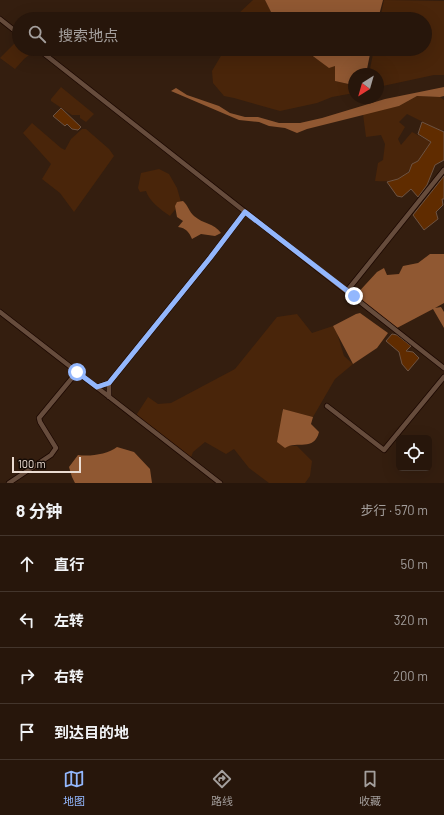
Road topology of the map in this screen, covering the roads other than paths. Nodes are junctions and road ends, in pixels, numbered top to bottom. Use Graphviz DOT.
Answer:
graph roads {
  1 [pos="0,19"];
  2 [pos="12,28"];
  3 [pos="47,56"];
  4 [pos="444,170"];
  5 [pos="245,212"];
  6 [pos="347,291"];
  7 [pos="0,312"];
  8 [pos="444,368"];
  9 [pos="77,372"];
  10 [pos="444,377"];
  11 [pos="109,383"];
  12 [pos="97,387"];
  13 [pos="109,397"];
  14 [pos="327,406"];
  15 [pos="9,483"];
  16 [pos="220,483"];
  1 -- 2 [label="street"];
  3 -- 5 [label="street"];
  4 -- 6 [label="street"];
  5 -- 6 [label="street"];
  5 -- 11 [label="street"];
  6 -- 8 [label="street"];
  7 -- 9 [label="street"];
  9 -- 12 [label="street"];
  9 -- 15 [label="street"];
  10 -- 14 [label="street"];
  11 -- 12 [label="street"];
  11 -- 13 [label="street"];
  12 -- 13 [label="street"];
  13 -- 16 [label="street"];
}
